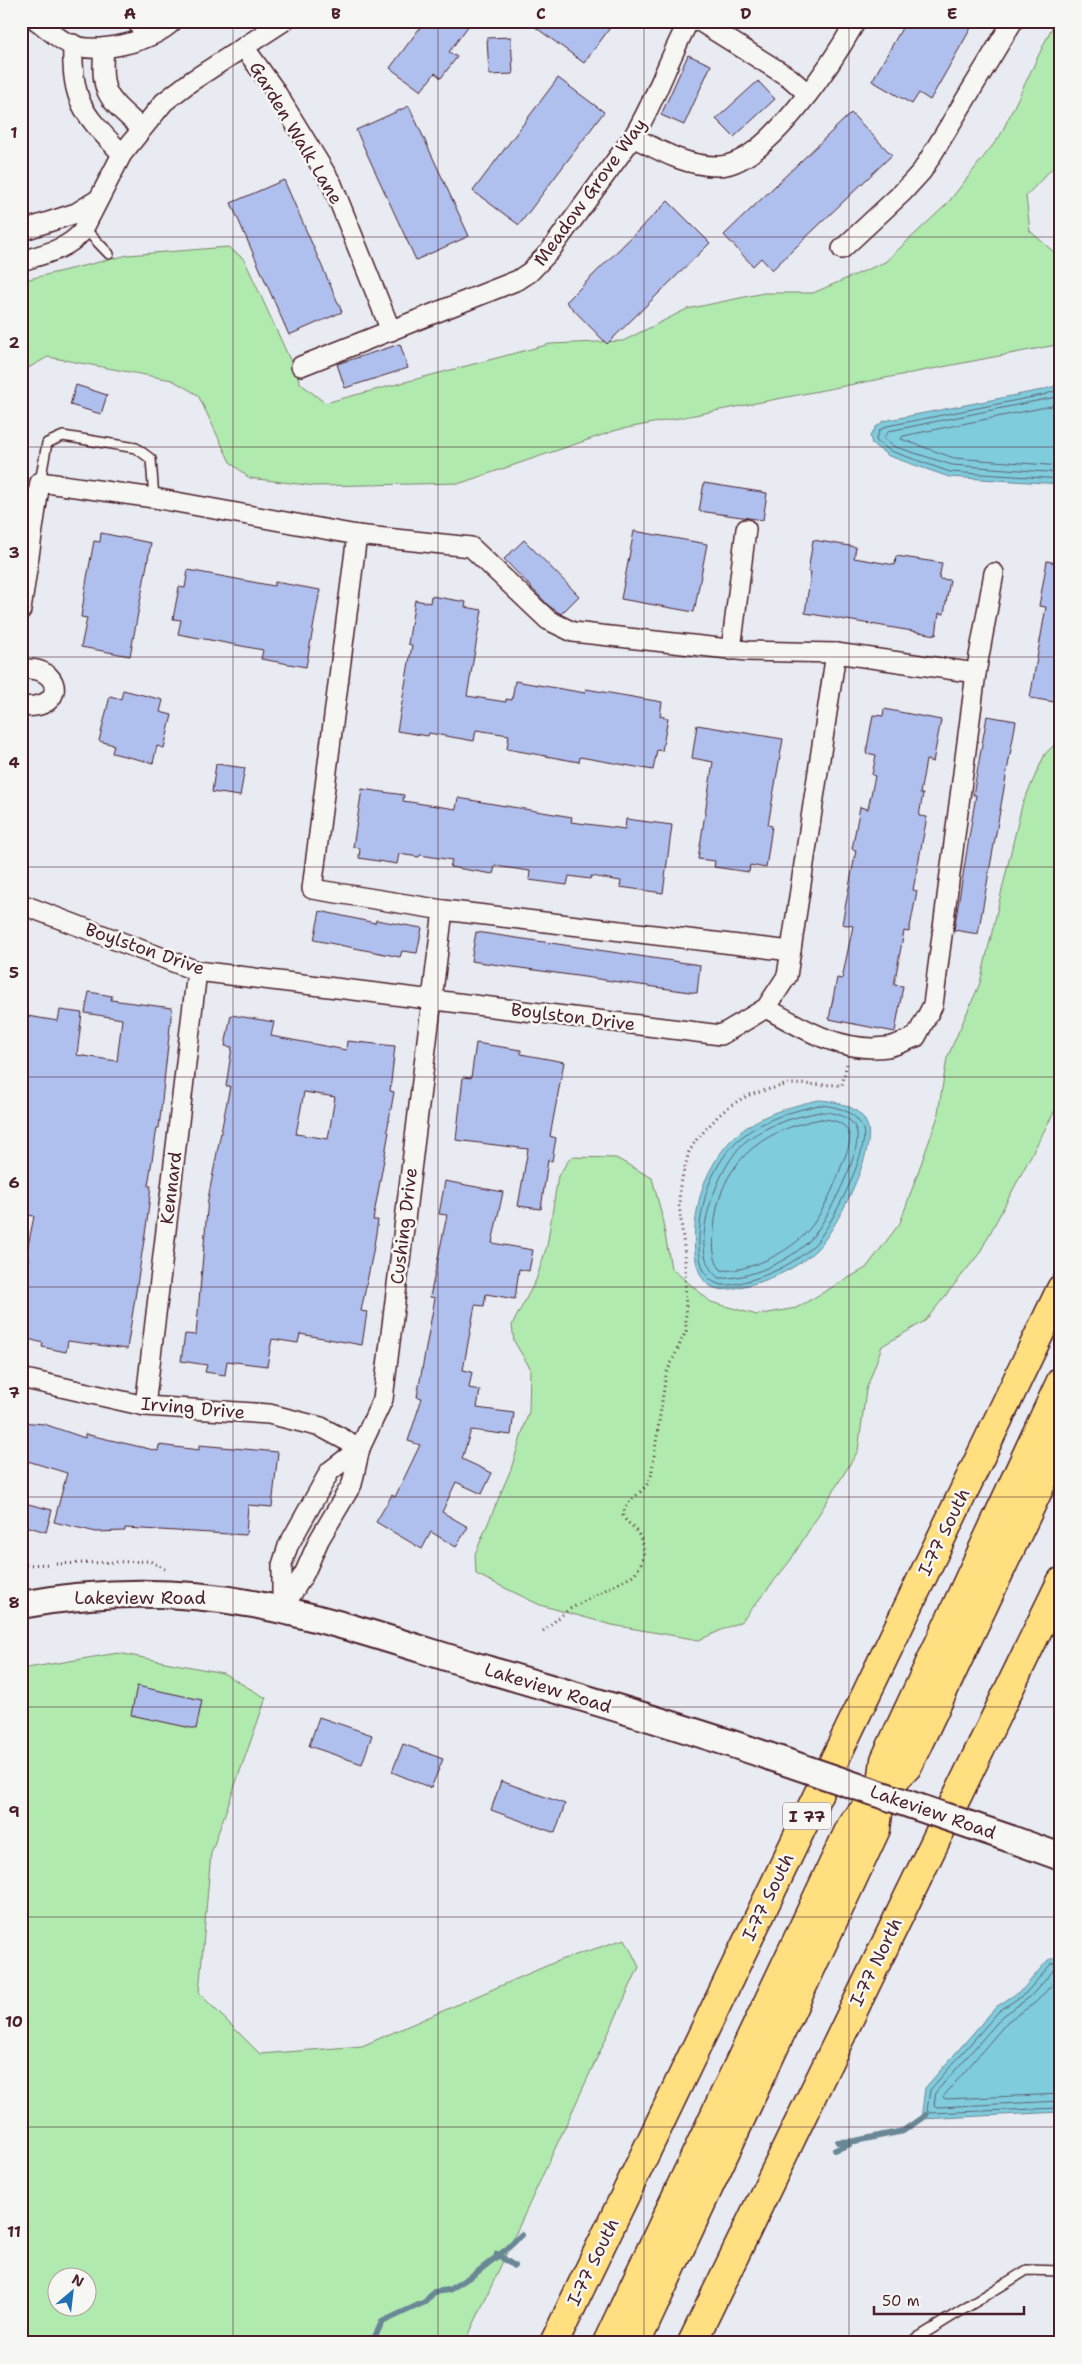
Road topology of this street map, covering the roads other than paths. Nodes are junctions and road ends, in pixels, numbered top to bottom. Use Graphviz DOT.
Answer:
graph roads {
  1 [pos="37,21"];
  2 [pos="131,21"];
  3 [pos="173,21"];
  4 [pos="284,21"];
  5 [pos="689,21"];
  6 [pos="699,21"];
  7 [pos="856,21"];
  8 [pos="1013,21"];
  9 [pos="142,40"];
  10 [pos="73,44"];
  11 [pos="244,47"];
  12 [pos="104,48"];
  13 [pos="808,94"];
  14 [pos="141,128"];
  15 [pos="633,137"];
  16 [pos="122,154"];
  17 [pos="97,200"];
  18 [pos="84,228"];
  19 [pos="21,231"];
  20 [pos="842,249"];
  21 [pos="109,254"];
  22 [pos="21,261"];
  23 [pos="391,331"];
  24 [pos="301,366"];
  25 [pos="40,482"];
  26 [pos="154,498"];
  27 [pos="746,529"];
  28 [pos="357,534"];
  29 [pos="994,572"];
  30 [pos="21,610"];
  31 [pos="731,650"];
  32 [pos="836,653"];
  33 [pos="21,668"];
  34 [pos="976,673"];
  35 [pos="21,706"];
  36 [pos="21,904"];
  37 [pos="443,910"];
  38 [pos="791,950"];
  39 [pos="197,971"];
  40 [pos="432,999"];
  41 [pos="766,1008"];
  42 [pos="1061,1289"];
  43 [pos="21,1378"];
  44 [pos="1061,1381"];
  45 [pos="145,1406"];
  46 [pos="1061,1442"];
  47 [pos="360,1448"];
  48 [pos="1061,1582"];
  49 [pos="21,1605"];
  50 [pos="282,1610"];
  51 [pos="920,1711"];
  52 [pos="880,1794"];
  53 [pos="1061,1857"];
  54 [pos="840,1877"];
  55 [pos="1061,2271"];
  56 [pos="554,2343"];
  57 [pos="607,2343"];
  58 [pos="636,2343"];
  59 [pos="692,2343"];
  60 [pos="910,2343"];
  1 -- 10 [label="street"];
  2 -- 9 [label="lane"];
  3 -- 9 [label="street"];
  4 -- 11 [label="street"];
  5 -- 15 [label="street, Meadow Grove Way"];
  6 -- 13 [label="street"];
  7 -- 13 [label="street"];
  8 -- 20 [label="street"];
  9 -- 12 [label="street"];
  10 -- 12 [label="street"];
  10 -- 16 [label="street"];
  11 -- 14 [label="street"];
  11 -- 23 [label="street, Garden Walk Lane"];
  12 -- 14 [label="street"];
  13 -- 15 [label="street"];
  14 -- 16 [label="street"];
  15 -- 23 [label="street, Meadow Grove Way"];
  16 -- 17 [label="street"];
  17 -- 18 [label="street"];
  17 -- 19 [label="street"];
  18 -- 21 [label="lane"];
  18 -- 22 [label="street"];
  23 -- 24 [label="street, Meadow Grove Way"];
  25 -- 26 [label="street"];
  25 -- 26 [label="lane"];
  25 -- 30 [label="street"];
  26 -- 28 [label="street"];
  27 -- 31 [label="street"];
  28 -- 31 [label="street"];
  28 -- 37 [label="street"];
  29 -- 34 [label="street"];
  31 -- 32 [label="street"];
  32 -- 34 [label="street"];
  32 -- 38 [label="street, Boylston Drive"];
  33 -- 35 [label="street"];
  34 -- 41 [label="street"];
  36 -- 39 [label="street, Boylston Drive"];
  37 -- 38 [label="street"];
  37 -- 40 [label="street, Cushing Drive"];
  38 -- 41 [label="street, Boylston Drive"];
  39 -- 40 [label="street, Boylston Drive"];
  39 -- 45 [label="street, Kennard"];
  40 -- 41 [label="street, Boylston Drive"];
  40 -- 47 [label="street, Cushing Drive"];
  42 -- 56 [label="highway, I-77 South / I 77"];
  43 -- 45 [label="street, Irving Drive"];
  44 -- 51 [label="highway"];
  45 -- 47 [label="street, Irving Drive"];
  46 -- 51 [label="highway"];
  47 -- 50 [label="street, Cushing Drive"];
  48 -- 59 [label="highway, I-77 North"];
  49 -- 50 [label="main road, Lakeview Road"];
  50 -- 52 [label="main road, Lakeview Road, bridge"];
  51 -- 52 [label="highway"];
  52 -- 53 [label="main road, Lakeview Road, bridge"];
  52 -- 54 [label="highway"];
  54 -- 57 [label="highway"];
  54 -- 58 [label="highway"];
  55 -- 60 [label="lane"];
}
